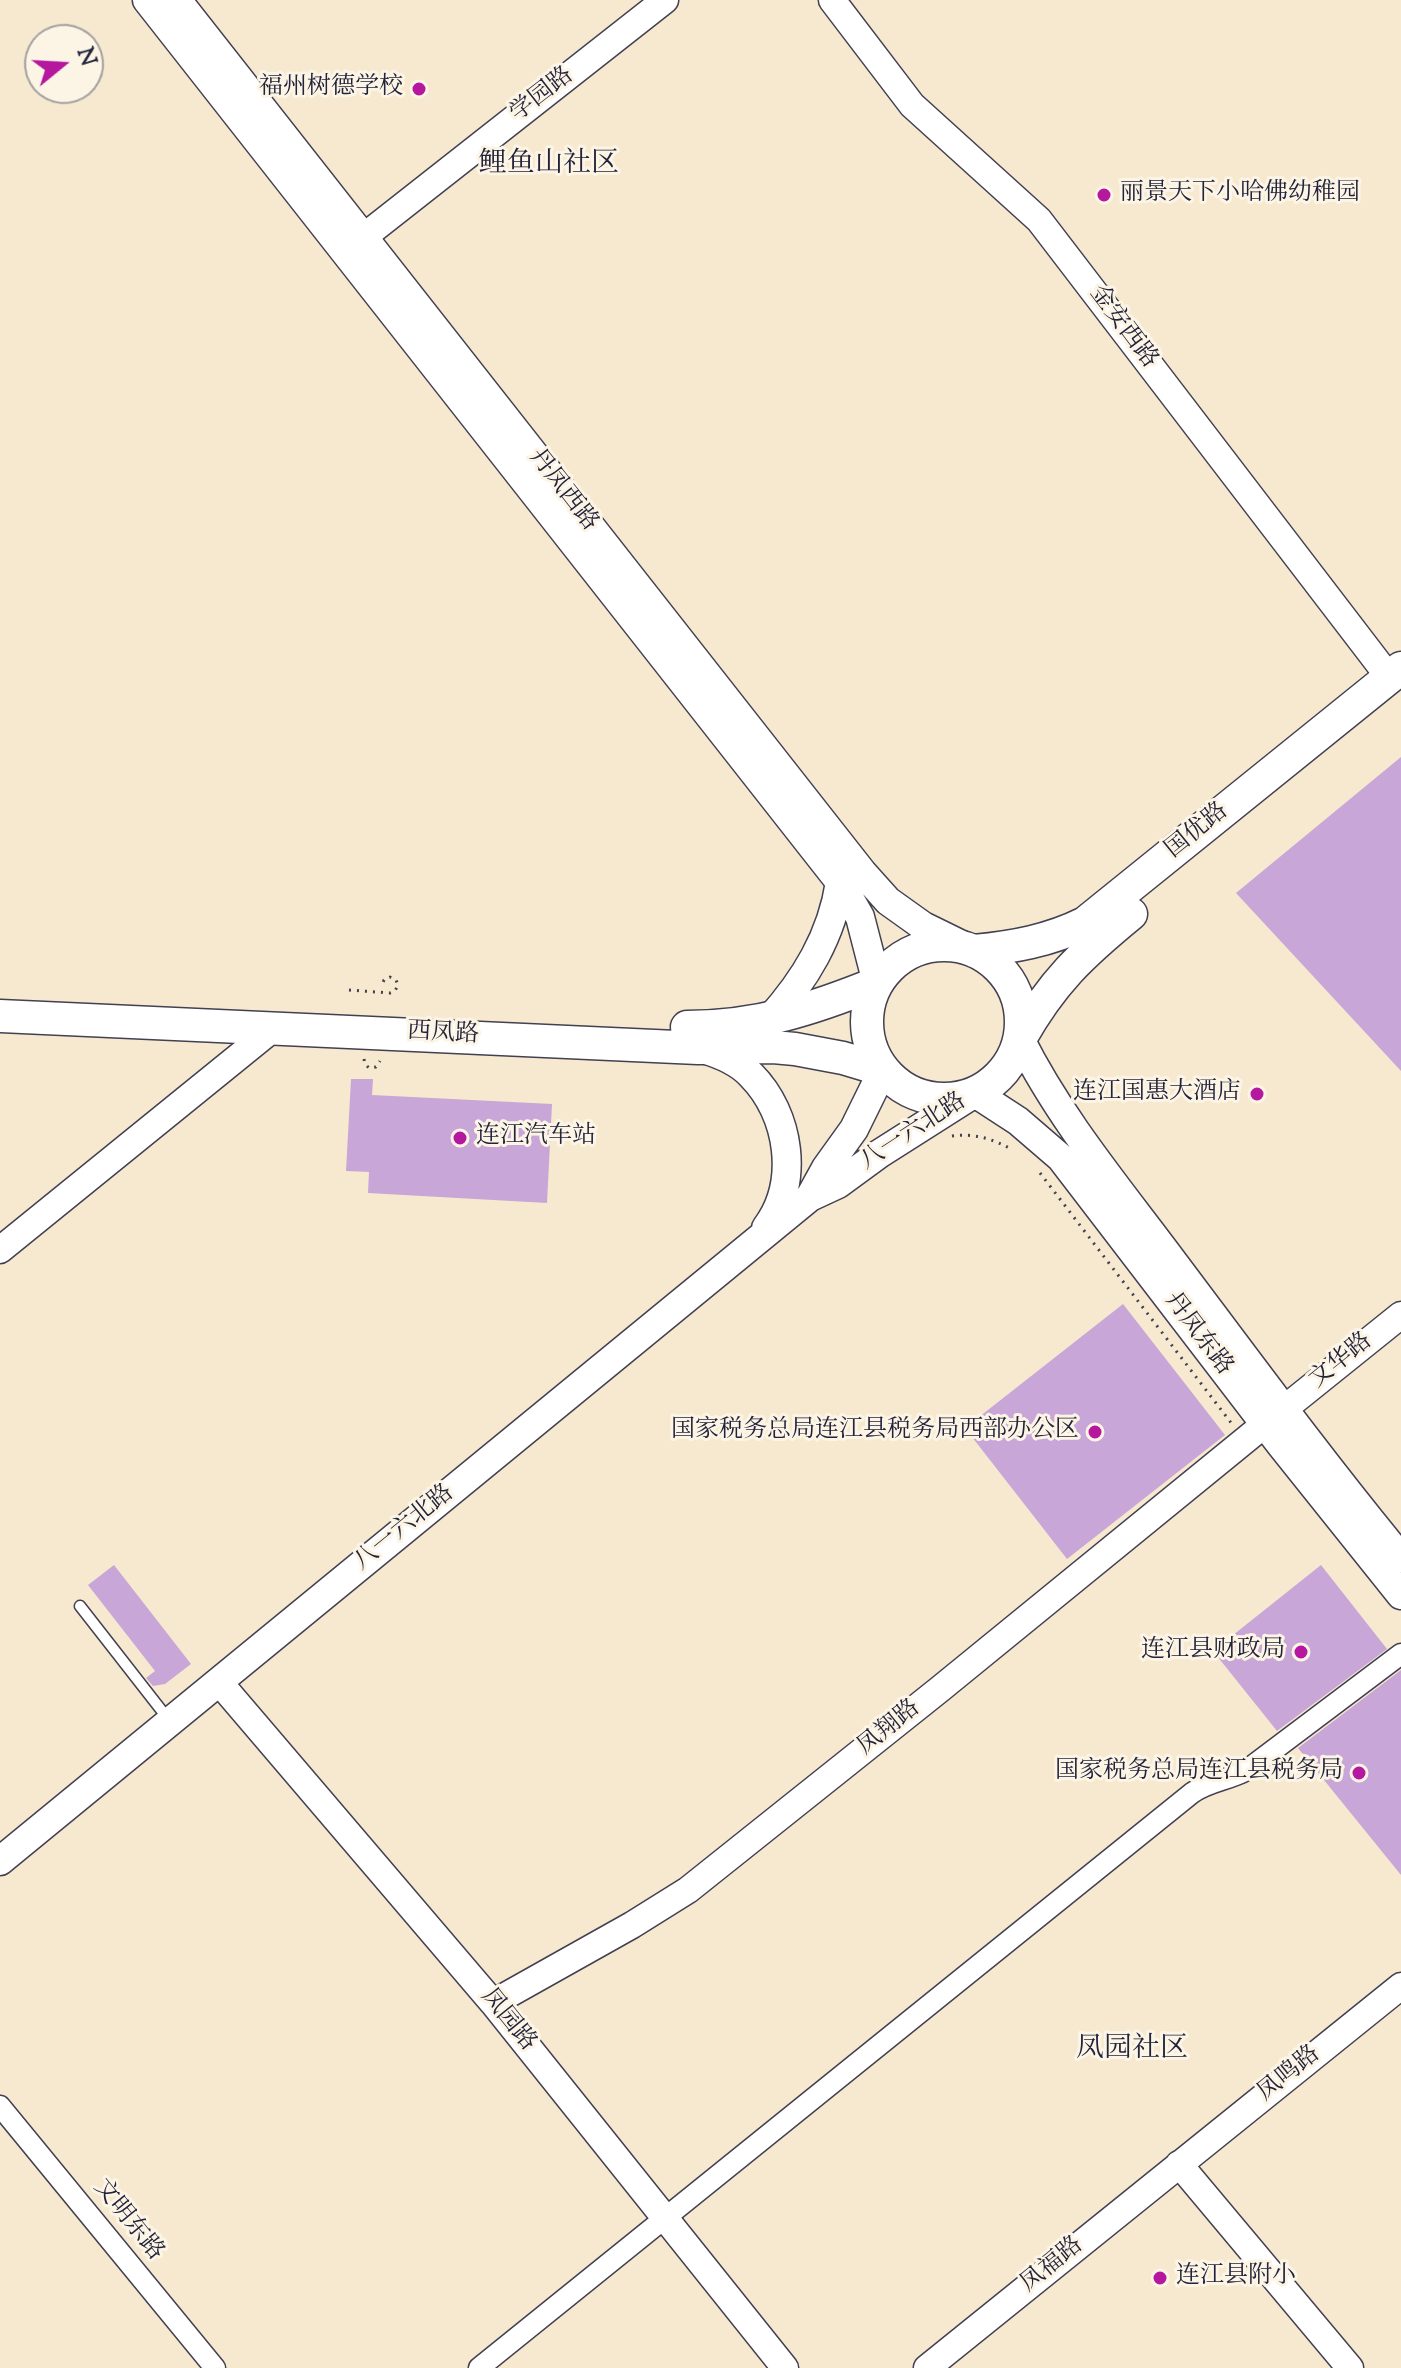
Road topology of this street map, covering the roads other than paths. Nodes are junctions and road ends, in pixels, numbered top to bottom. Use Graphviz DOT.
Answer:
graph roads {
  1 [pos="147,0"];
  2 [pos="177,0"];
  3 [pos="665,0"];
  4 [pos="832,0"];
  5 [pos="354,245"];
  6 [pos="1397,680"];
  7 [pos="840,882"];
  8 [pos="974,951"];
  9 [pos="877,983"];
  10 [pos="0,996"];
  11 [pos="0,1016"];
  12 [pos="769,1020"];
  13 [pos="275,1027"];
  14 [pos="1020,1039"];
  15 [pos="698,1048"];
  16 [pos="883,1070"];
  17 [pos="975,1093"];
  18 [pos="810,1197"];
  19 [pos="756,1242"];
  20 [pos="0,1250"];
  21 [pos="1401,1315"];
  22 [pos="1265,1425"];
  23 [pos="1401,1558"];
  24 [pos="1401,1595"];
  25 [pos="80,1606"];
  26 [pos="1401,1654"];
  27 [pos="219,1682"];
  28 [pos="171,1722"];
  29 [pos="0,1861"];
  30 [pos="1401,1986"];
  31 [pos="493,2003"];
  32 [pos="0,2106"];
  33 [pos="1179,2164"];
  34 [pos="665,2216"];
  35 [pos="215,2368"];
  36 [pos="479,2368"];
  37 [pos="785,2368"];
  38 [pos="927,2368"];
  39 [pos="1350,2368"];
  1 -- 5 [label="main road, 丹凤西路"];
  2 -- 5 [label="main road, 丹凤西路"];
  3 -- 5 [label="street, 学园路"];
  4 -- 6 [label="street, 金安西路"];
  5 -- 7 [label="main road, 丹凤西路"];
  5 -- 8 [label="main road, 丹凤西路"];
  6 -- 8 [label="main road, 国优路"];
  6 -- 14 [label="main road, 国优路"];
  7 -- 9 [label="main road, 丹凤西路"];
  7 -- 12 [label="main road"];
  8 -- 9 [label="main road"];
  8 -- 14 [label="main road"];
  9 -- 12 [label="main road, 西凤路"];
  9 -- 16 [label="main road"];
  10 -- 12 [label="main road, 西凤路"];
  11 -- 13 [label="main road, 西凤路"];
  13 -- 15 [label="main road, 西凤路"];
  13 -- 20 [label="street"];
  14 -- 17 [label="main road"];
  14 -- 22 [label="main road, 丹凤东路"];
  15 -- 16 [label="main road, 西凤路"];
  15 -- 19 [label="main road"];
  16 -- 17 [label="main road"];
  16 -- 18 [label="main road, 八一六北路"];
  17 -- 18 [label="main road, 八一六北路"];
  17 -- 22 [label="main road, 丹凤东路"];
  18 -- 19 [label="main road, 八一六北路"];
  19 -- 27 [label="main road, 八一六北路"];
  21 -- 22 [label="street, 文华路"];
  22 -- 23 [label="main road, 丹凤东路"];
  22 -- 24 [label="main road, 丹凤东路"];
  22 -- 31 [label="street, 凤翔路"];
  25 -- 28 [label="lane"];
  26 -- 34 [label="street"];
  27 -- 28 [label="main road, 八一六北路"];
  27 -- 31 [label="street, 凤园路"];
  28 -- 29 [label="main road, 八一六北路"];
  30 -- 33 [label="street, 凤鸣路"];
  31 -- 34 [label="street, 凤园路"];
  32 -- 35 [label="street, 文明东路"];
  33 -- 38 [label="street, 凤福路"];
  33 -- 39 [label="street"];
  34 -- 36 [label="street"];
  34 -- 37 [label="street, 凤园路"];
}
